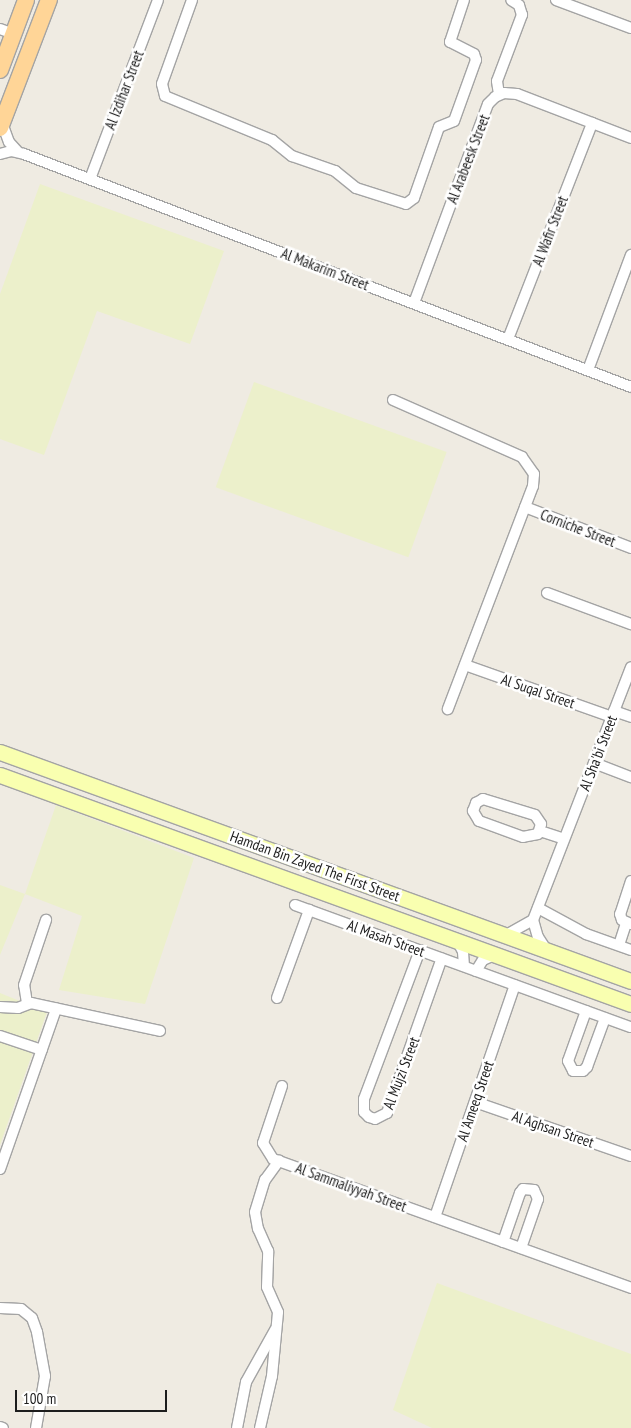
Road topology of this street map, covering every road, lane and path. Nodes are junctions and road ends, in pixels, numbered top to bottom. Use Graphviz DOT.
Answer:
graph roads {
  1 [pos="26,0"];
  2 [pos="49,0"];
  3 [pos="158,0"];
  4 [pos="192,0"];
  5 [pos="464,0"];
  6 [pos="511,0"];
  7 [pos="556,0"];
  8 [pos="631,28"];
  9 [pos="7,31"];
  10 [pos="0,70"];
  11 [pos="499,94"];
  12 [pos="592,123"];
  13 [pos="1,125"];
  14 [pos="631,138"];
  15 [pos="18,152"];
  16 [pos="0,154"];
  17 [pos="90,180"];
  18 [pos="631,255"];
  19 [pos="414,303"];
  20 [pos="508,339"];
  21 [pos="588,370"];
  22 [pos="631,386"];
  23 [pos="393,400"];
  24 [pos="525,508"];
  25 [pos="631,548"];
  26 [pos="547,593"];
  27 [pos="631,624"];
  28 [pos="465,665"];
  29 [pos="631,667"];
  30 [pos="448,709"];
  31 [pos="613,714"];
  32 [pos="631,717"];
  33 [pos="0,752"];
  34 [pos="594,763"];
  35 [pos="0,775"];
  36 [pos="631,777"];
  37 [pos="540,831"];
  38 [pos="564,839"];
  39 [pos="631,881"];
  40 [pos="295,906"];
  41 [pos="538,908"];
  42 [pos="309,910"];
  43 [pos="46,920"];
  44 [pos="533,920"];
  45 [pos="629,924"];
  46 [pos="506,936"];
  47 [pos="458,942"];
  48 [pos="619,945"];
  49 [pos="420,950"];
  50 [pos="631,950"];
  51 [pos="547,951"];
  52 [pos="494,955"];
  53 [pos="442,958"];
  54 [pos="464,966"];
  55 [pos="476,971"];
  56 [pos="631,981"];
  57 [pos="515,985"];
  58 [pos="277,998"];
  59 [pos="27,1003"];
  60 [pos="631,1004"];
  61 [pos="0,1007"];
  62 [pos="56,1009"];
  63 [pos="586,1011"];
  64 [pos="605,1018"];
  65 [pos="631,1027"];
  66 [pos="160,1031"];
  67 [pos="0,1036"];
  68 [pos="42,1050"];
  69 [pos="282,1086"];
  70 [pos="475,1102"];
  71 [pos="631,1156"];
  72 [pos="279,1161"];
  73 [pos="0,1169"];
  74 [pos="435,1218"];
  75 [pos="503,1242"];
  76 [pos="521,1248"];
  77 [pos="631,1288"];
  78 [pos="0,1308"];
  79 [pos="275,1329"];
  80 [pos="36,1428"];
  81 [pos="237,1428"];
  82 [pos="260,1428"];
  1 -- 9 [label="main road"];
  2 -- 13 [label="main road"];
  3 -- 17 [label="street, Al Izdihar Street"];
  4 -- 5 [label="street"];
  6 -- 11 [label="street"];
  7 -- 8 [label="street"];
  9 -- 10 [label="main road"];
  11 -- 12 [label="street"];
  11 -- 19 [label="street, Al Arabeesk Street"];
  12 -- 14 [label="street"];
  12 -- 20 [label="street, Al Wafir Street"];
  13 -- 15 [label="street"];
  15 -- 16 [label="street, Al Makarim Street"];
  15 -- 17 [label="street, Al Makarim Street"];
  17 -- 19 [label="street, Al Makarim Street"];
  18 -- 21 [label="street"];
  19 -- 20 [label="street, Al Makarim Street"];
  20 -- 21 [label="street, Al Makarim Street"];
  21 -- 22 [label="street, Al Makarim Street"];
  23 -- 24 [label="street"];
  24 -- 25 [label="street, Corniche Street"];
  24 -- 28 [label="street"];
  26 -- 27 [label="street"];
  28 -- 30 [label="street"];
  28 -- 31 [label="street, Al Suqal Street"];
  29 -- 31 [label="street, Al Sha'bi Street"];
  31 -- 32 [label="street, Al Suqal Street"];
  31 -- 34 [label="street, Al Sha'bi Street"];
  33 -- 46 [label="main road, Hamdan Bin Zayed The First Street"];
  34 -- 36 [label="street"];
  34 -- 38 [label="street, Al Sha'bi Street"];
  35 -- 47 [label="main road, Hamdan Bin Zayed The First Street"];
  37 -- 37 [label="street"];
  37 -- 38 [label="street"];
  38 -- 41 [label="street, Al Sha'bi Street"];
  39 -- 45 [label="street"];
  40 -- 42 [label="street, Al Masah Street"];
  41 -- 44 [label="street, Al Sha'bi Street"];
  41 -- 48 [label="street"];
  42 -- 49 [label="street, Al Masah Street"];
  42 -- 58 [label="street"];
  43 -- 59 [label="street"];
  44 -- 46 [label="street"];
  44 -- 51 [label="street"];
  45 -- 48 [label="street"];
  46 -- 51 [label="main road, Hamdan Bin Zayed The First Street"];
  47 -- 52 [label="main road, Hamdan Bin Zayed The First Street"];
  47 -- 54 [label="street"];
  48 -- 50 [label="street"];
  49 -- 53 [label="street, Al Masah Street"];
  49 -- 53 [label="street, Al Mujzi Street"];
  51 -- 56 [label="main road, Hamdan Bin Zayed The First Street"];
  52 -- 55 [label="street"];
  52 -- 60 [label="main road, Hamdan Bin Zayed The First Street"];
  53 -- 54 [label="street, Al Masah Street"];
  54 -- 55 [label="street, Al Masah Street"];
  55 -- 57 [label="street, Al Masah Street"];
  57 -- 63 [label="street, Al Masah Street"];
  57 -- 70 [label="street, Al 'Ameeq Street"];
  59 -- 61 [label="street"];
  59 -- 62 [label="street"];
  62 -- 66 [label="street"];
  62 -- 68 [label="street"];
  63 -- 64 [label="street, Al Masah Street"];
  63 -- 64 [label="street"];
  64 -- 65 [label="street, Al Masah Street"];
  67 -- 68 [label="street"];
  68 -- 73 [label="street"];
  69 -- 72 [label="street, Al Sammaliyyah Street"];
  70 -- 71 [label="street, Al Aghsan Street"];
  70 -- 74 [label="street, Al 'Ameeq Street"];
  72 -- 74 [label="street, Al Sammaliyyah Street"];
  72 -- 79 [label="street"];
  74 -- 75 [label="street, Al Sammaliyyah Street"];
  75 -- 76 [label="street, Al Sammaliyyah Street"];
  75 -- 76 [label="street"];
  76 -- 77 [label="street, Al Sammaliyyah Street"];
  78 -- 80 [label="street"];
  79 -- 81 [label="street"];
  79 -- 82 [label="street"];
}
